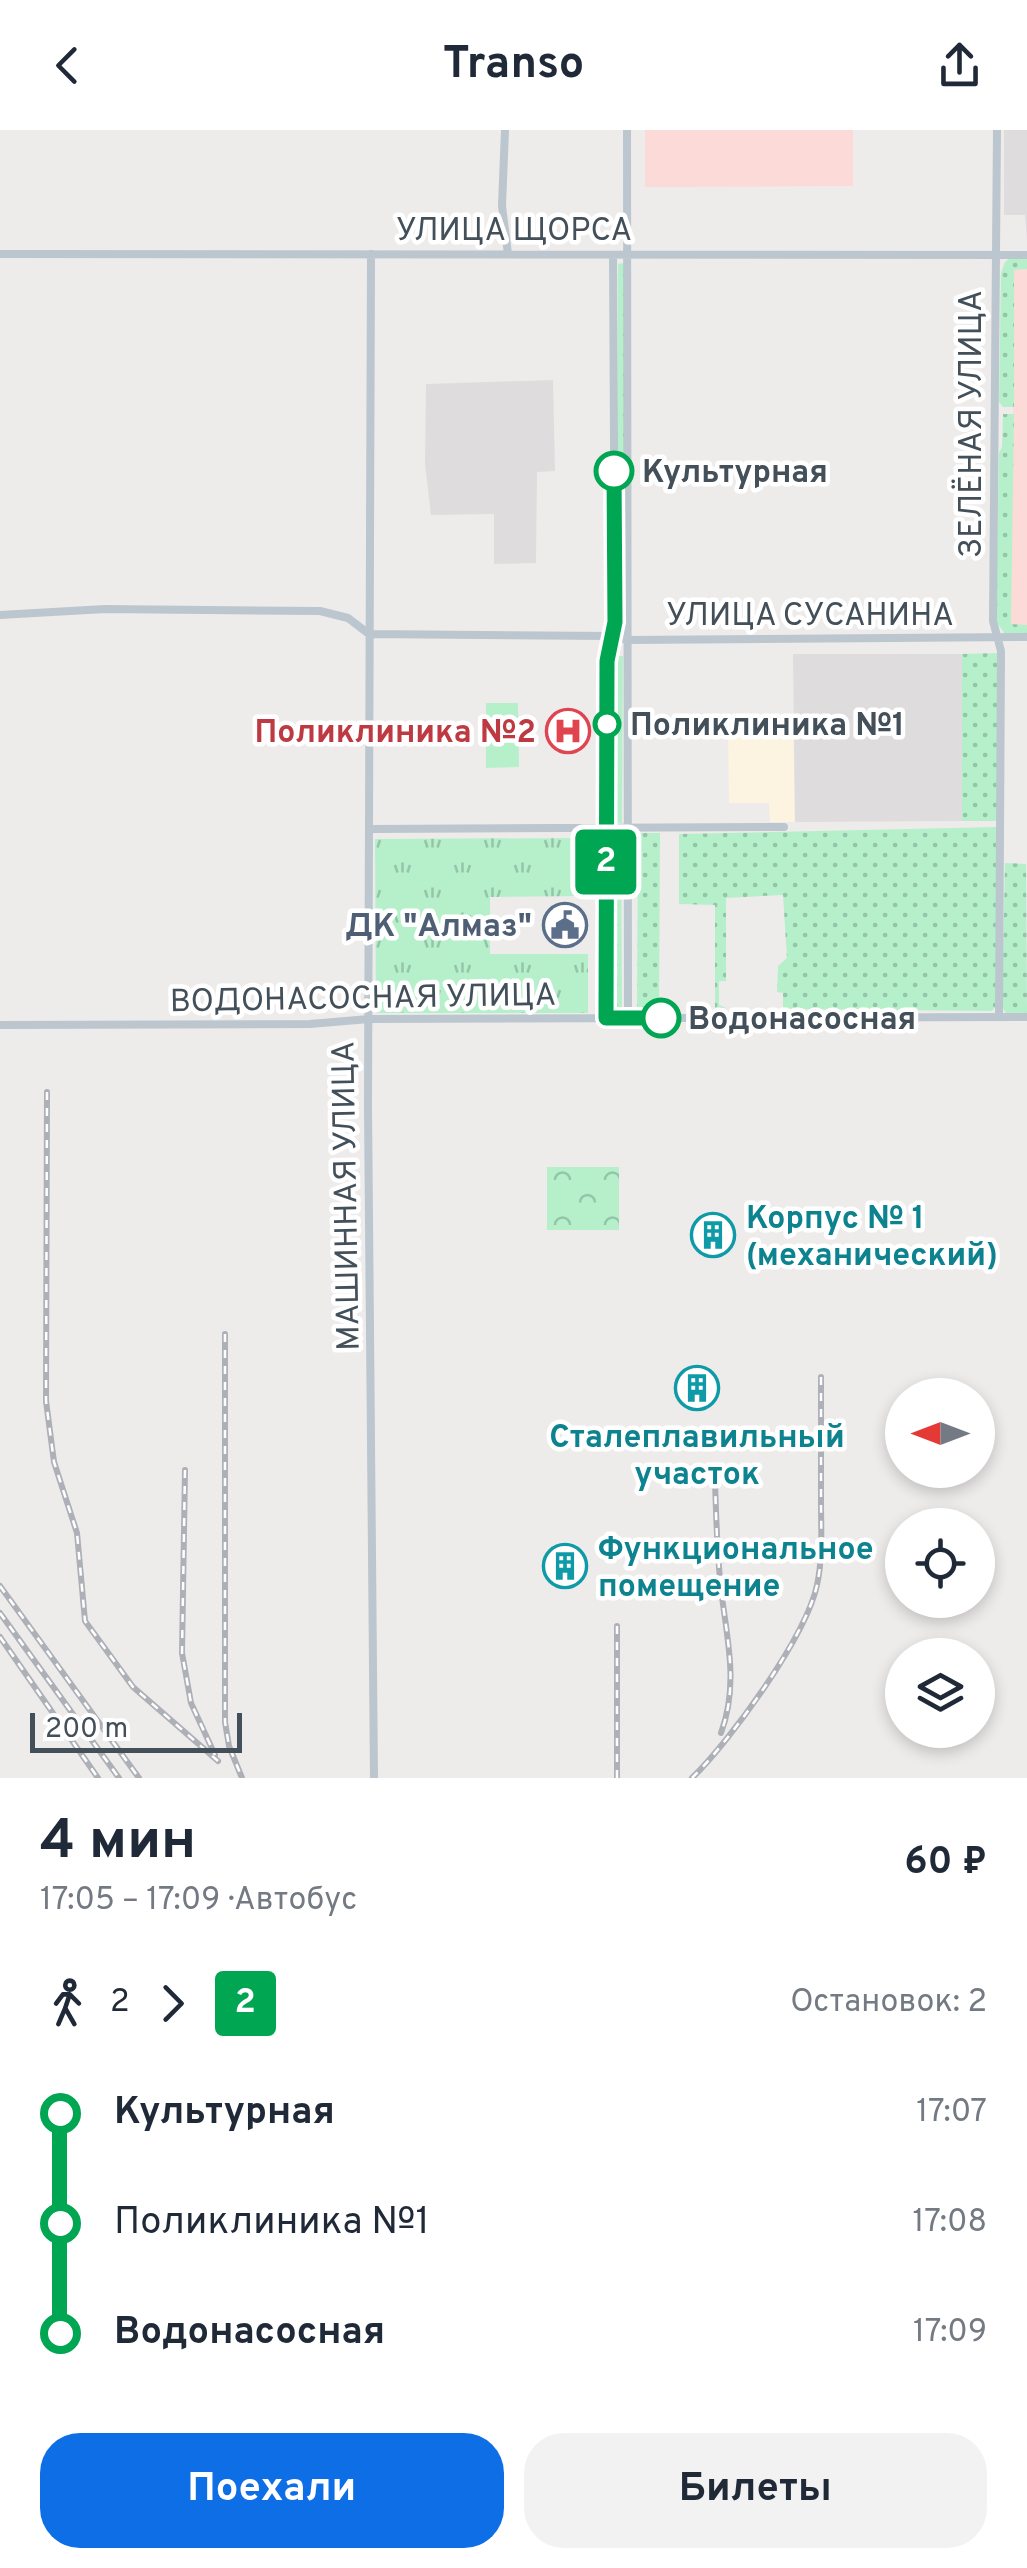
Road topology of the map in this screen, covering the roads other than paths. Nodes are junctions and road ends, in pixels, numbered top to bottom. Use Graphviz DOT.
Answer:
graph roads {
  1 [pos="505,130"];
  2 [pos="628,130"];
  3 [pos="997,130"];
  4 [pos="0,254"];
  5 [pos="371,254"];
  6 [pos="508,254"];
  7 [pos="613,254"];
  8 [pos="627,254"];
  9 [pos="997,255"];
  10 [pos="1027,255"];
  11 [pos="0,615"];
  12 [pos="369,634"];
  13 [pos="612,636"];
  14 [pos="998,638"];
  15 [pos="1027,638"];
  16 [pos="627,640"];
  17 [pos="784,827"];
  18 [pos="606,828"];
  19 [pos="627,828"];
  20 [pos="371,829"];
  21 [pos="999,1017"];
  22 [pos="1027,1017"];
  23 [pos="606,1018"];
  24 [pos="628,1018"];
  25 [pos="368,1019"];
  26 [pos="0,1025"];
  27 [pos="374,1778"];
  1 -- 6 [label="street"];
  2 -- 8 [label="street"];
  3 -- 9 [label="street, ЗЕЛЁНАЯ УЛИЦА"];
  4 -- 5 [label="street, УЛИЦА ЩОРСА"];
  5 -- 6 [label="street, УЛИЦА ЩОРСА"];
  5 -- 12 [label="street, МАШИННАЯ УЛИЦА"];
  6 -- 7 [label="street, УЛИЦА ЩОРСА"];
  7 -- 8 [label="street, УЛИЦА ЩОРСА"];
  7 -- 13 [label="street"];
  8 -- 9 [label="street, УЛИЦА ЩОРСА"];
  8 -- 16 [label="street"];
  9 -- 10 [label="street, УЛИЦА ЩОРСА"];
  9 -- 14 [label="street, ЗЕЛЁНАЯ УЛИЦА"];
  11 -- 12 [label="street, УЛИЦА СУСАНИНА"];
  12 -- 13 [label="street, УЛИЦА СУСАНИНА"];
  12 -- 20 [label="street, МАШИННАЯ УЛИЦА"];
  13 -- 16 [label="street, УЛИЦА СУСАНИНА"];
  13 -- 18 [label="street"];
  14 -- 15 [label="street, УЛИЦА СУСАНИНА"];
  14 -- 16 [label="street, УЛИЦА СУСАНИНА"];
  14 -- 21 [label="street, ЗЕЛЁНАЯ УЛИЦА"];
  16 -- 19 [label="street"];
  17 -- 19 [label="street"];
  18 -- 19 [label="street"];
  18 -- 20 [label="street"];
  18 -- 23 [label="street"];
  19 -- 24 [label="street"];
  20 -- 25 [label="street, МАШИННАЯ УЛИЦА"];
  21 -- 22 [label="street, ВОДОНАСОСНАЯ УЛИЦА"];
  21 -- 24 [label="street, ВОДОНАСОСНАЯ УЛИЦА"];
  23 -- 24 [label="street, ВОДОНАСОСНАЯ УЛИЦА"];
  23 -- 25 [label="street, ВОДОНАСОСНАЯ УЛИЦА"];
  25 -- 26 [label="street, ВОДОНАСОСНАЯ УЛИЦА"];
  25 -- 27 [label="street, МАШИННАЯ УЛИЦА"];
}
